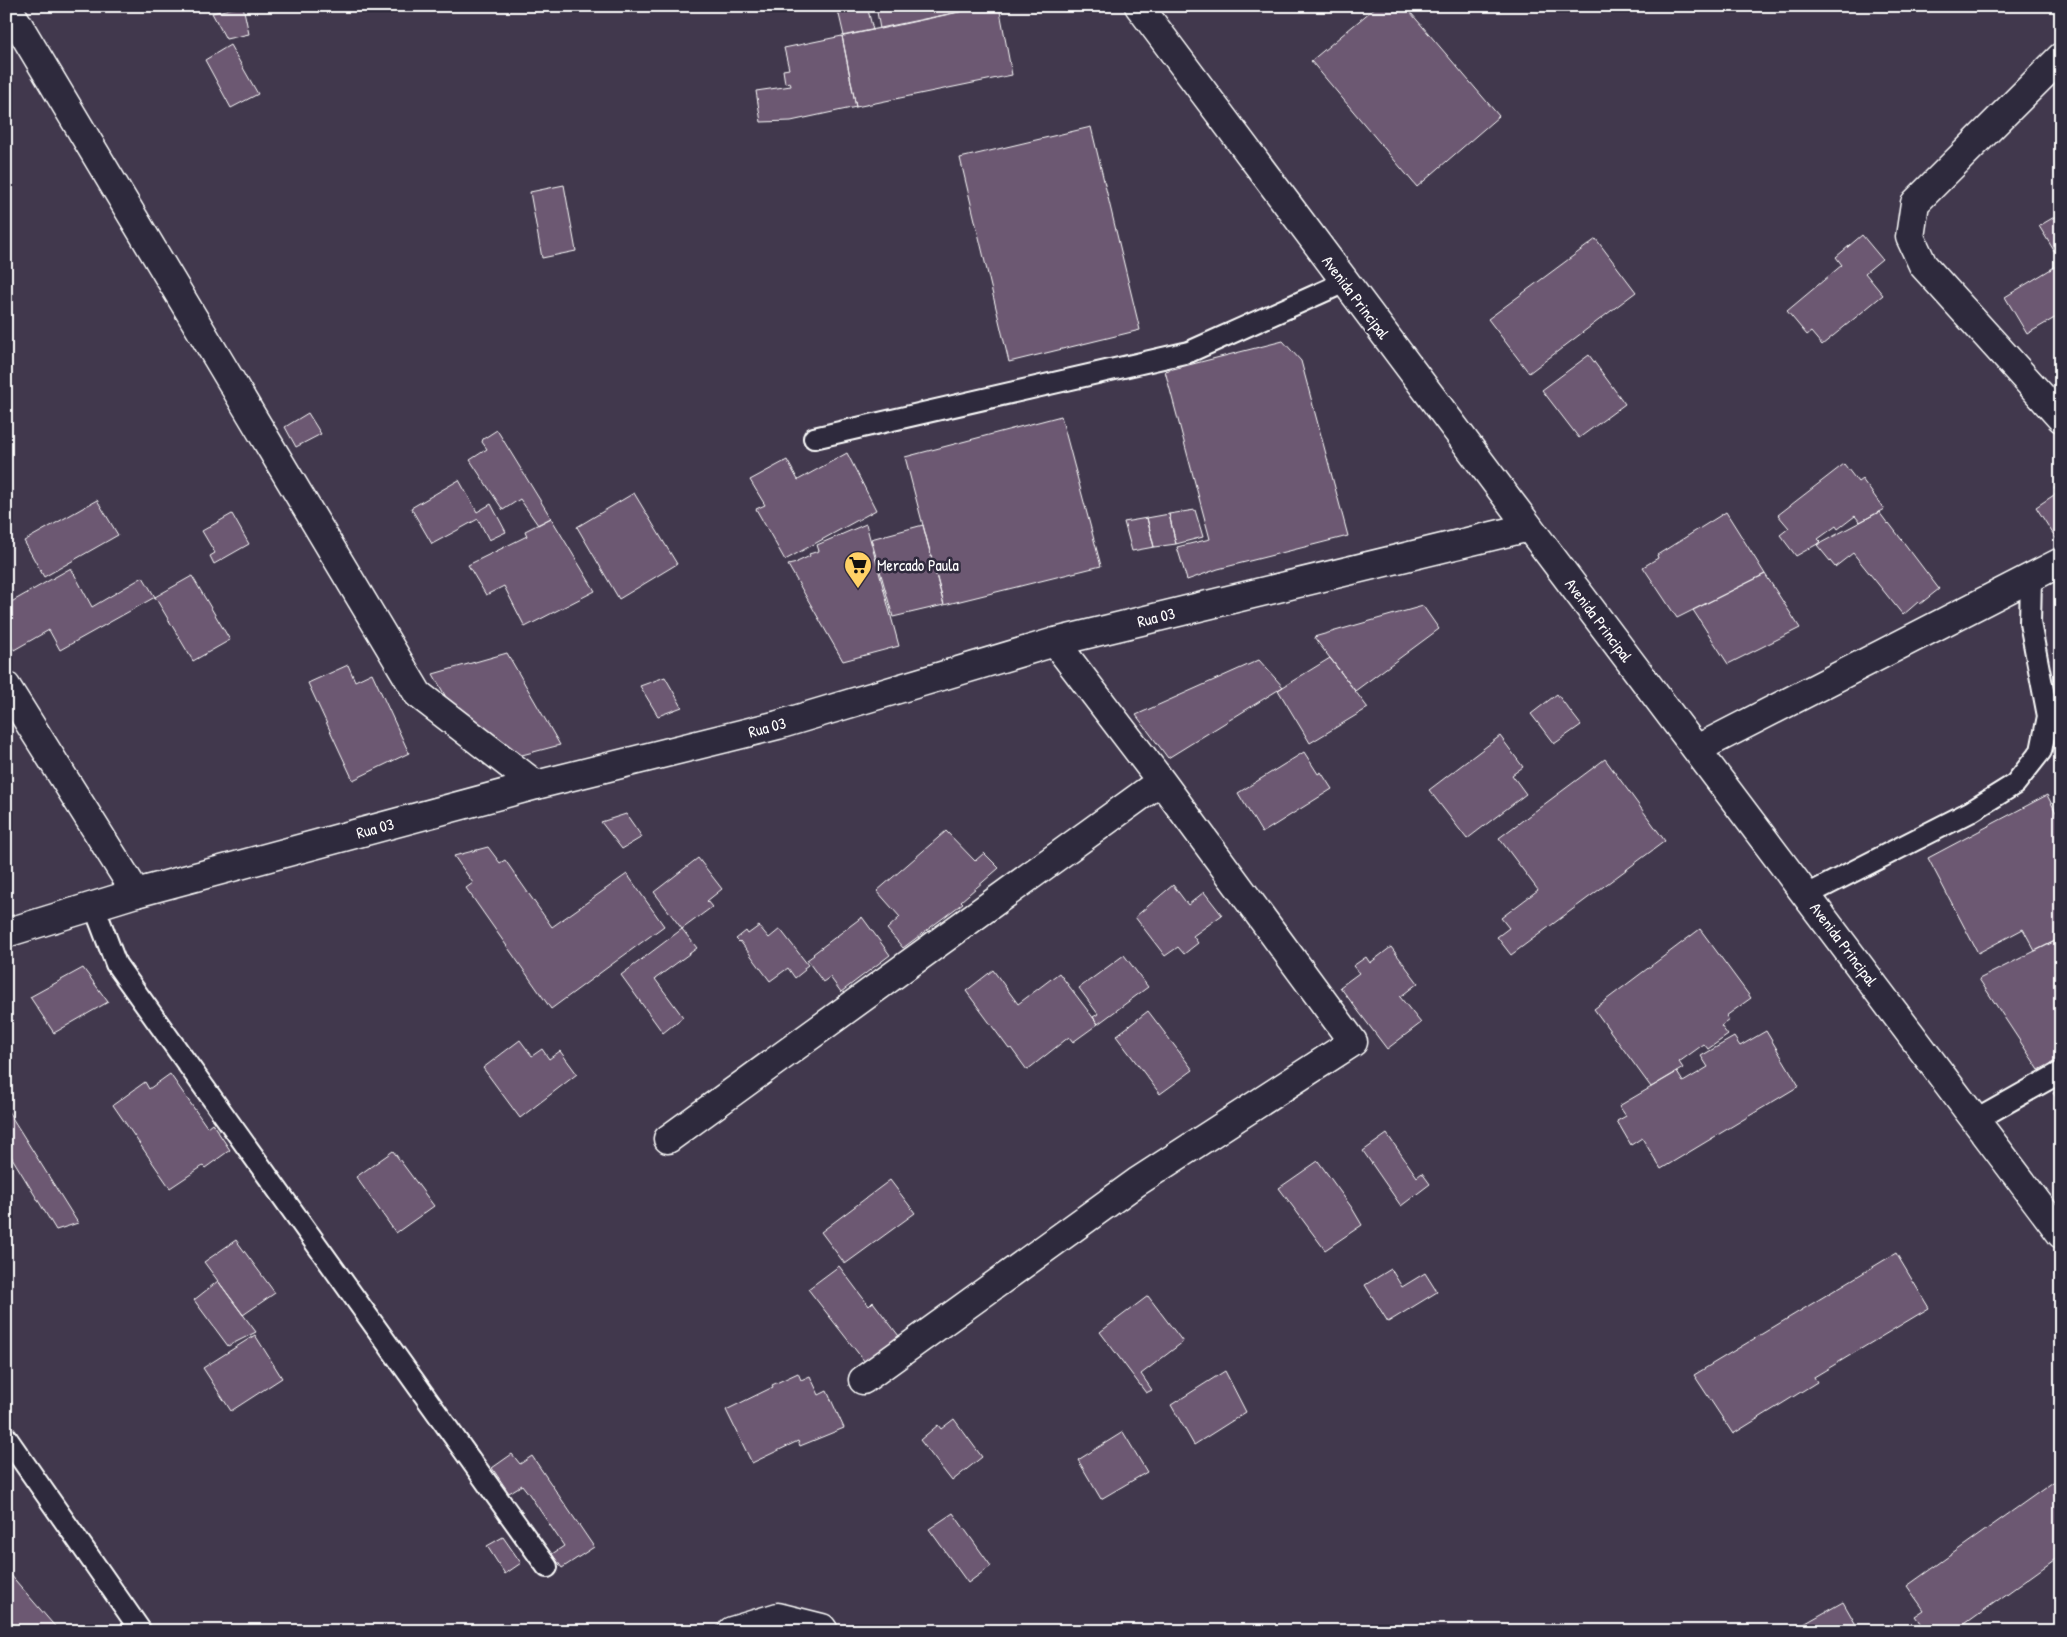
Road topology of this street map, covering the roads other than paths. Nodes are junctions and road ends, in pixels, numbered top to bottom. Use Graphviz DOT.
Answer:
graph roads {
  1 [pos="7,6"];
  2 [pos="1139,6"];
  3 [pos="2061,57"];
  4 [pos="1345,282"];
  5 [pos="2058,410"];
  6 [pos="814,438"];
  7 [pos="1529,527"];
  8 [pos="2061,562"];
  9 [pos="2031,577"];
  10 [pos="1055,642"];
  11 [pos="6,686"];
  12 [pos="1697,749"];
  13 [pos="1161,781"];
  14 [pos="536,785"];
  15 [pos="136,893"];
  16 [pos="1807,895"];
  17 [pos="94,906"];
  18 [pos="6,933"];
  19 [pos="2061,1072"];
  20 [pos="1976,1120"];
  21 [pos="668,1139"];
  22 [pos="2061,1234"];
  23 [pos="863,1380"];
  24 [pos="6,1437"];
  25 [pos="547,1567"];
  26 [pos="141,1631"];
  27 [pos="732,1631"];
  28 [pos="824,1631"];
  1 -- 14 [label="street"];
  2 -- 4 [label="street, Avenida Principal"];
  3 -- 5 [label="street"];
  4 -- 6 [label="lane"];
  4 -- 7 [label="street, Avenida Principal"];
  7 -- 10 [label="street, Rua 03"];
  7 -- 12 [label="street, Avenida Principal"];
  8 -- 9 [label="street"];
  9 -- 12 [label="street"];
  9 -- 16 [label="lane"];
  10 -- 13 [label="street"];
  10 -- 14 [label="street, Rua 03"];
  11 -- 15 [label="street"];
  12 -- 16 [label="street, Avenida Principal"];
  13 -- 21 [label="street"];
  13 -- 23 [label="street"];
  14 -- 15 [label="street, Rua 03"];
  15 -- 17 [label="street, Rua 03"];
  16 -- 20 [label="street, Avenida Principal"];
  17 -- 18 [label="street, Rua 03"];
  17 -- 25 [label="lane"];
  19 -- 20 [label="lane"];
  20 -- 22 [label="street, Avenida Principal"];
  24 -- 26 [label="lane"];
  27 -- 28 [label="street"];
}
